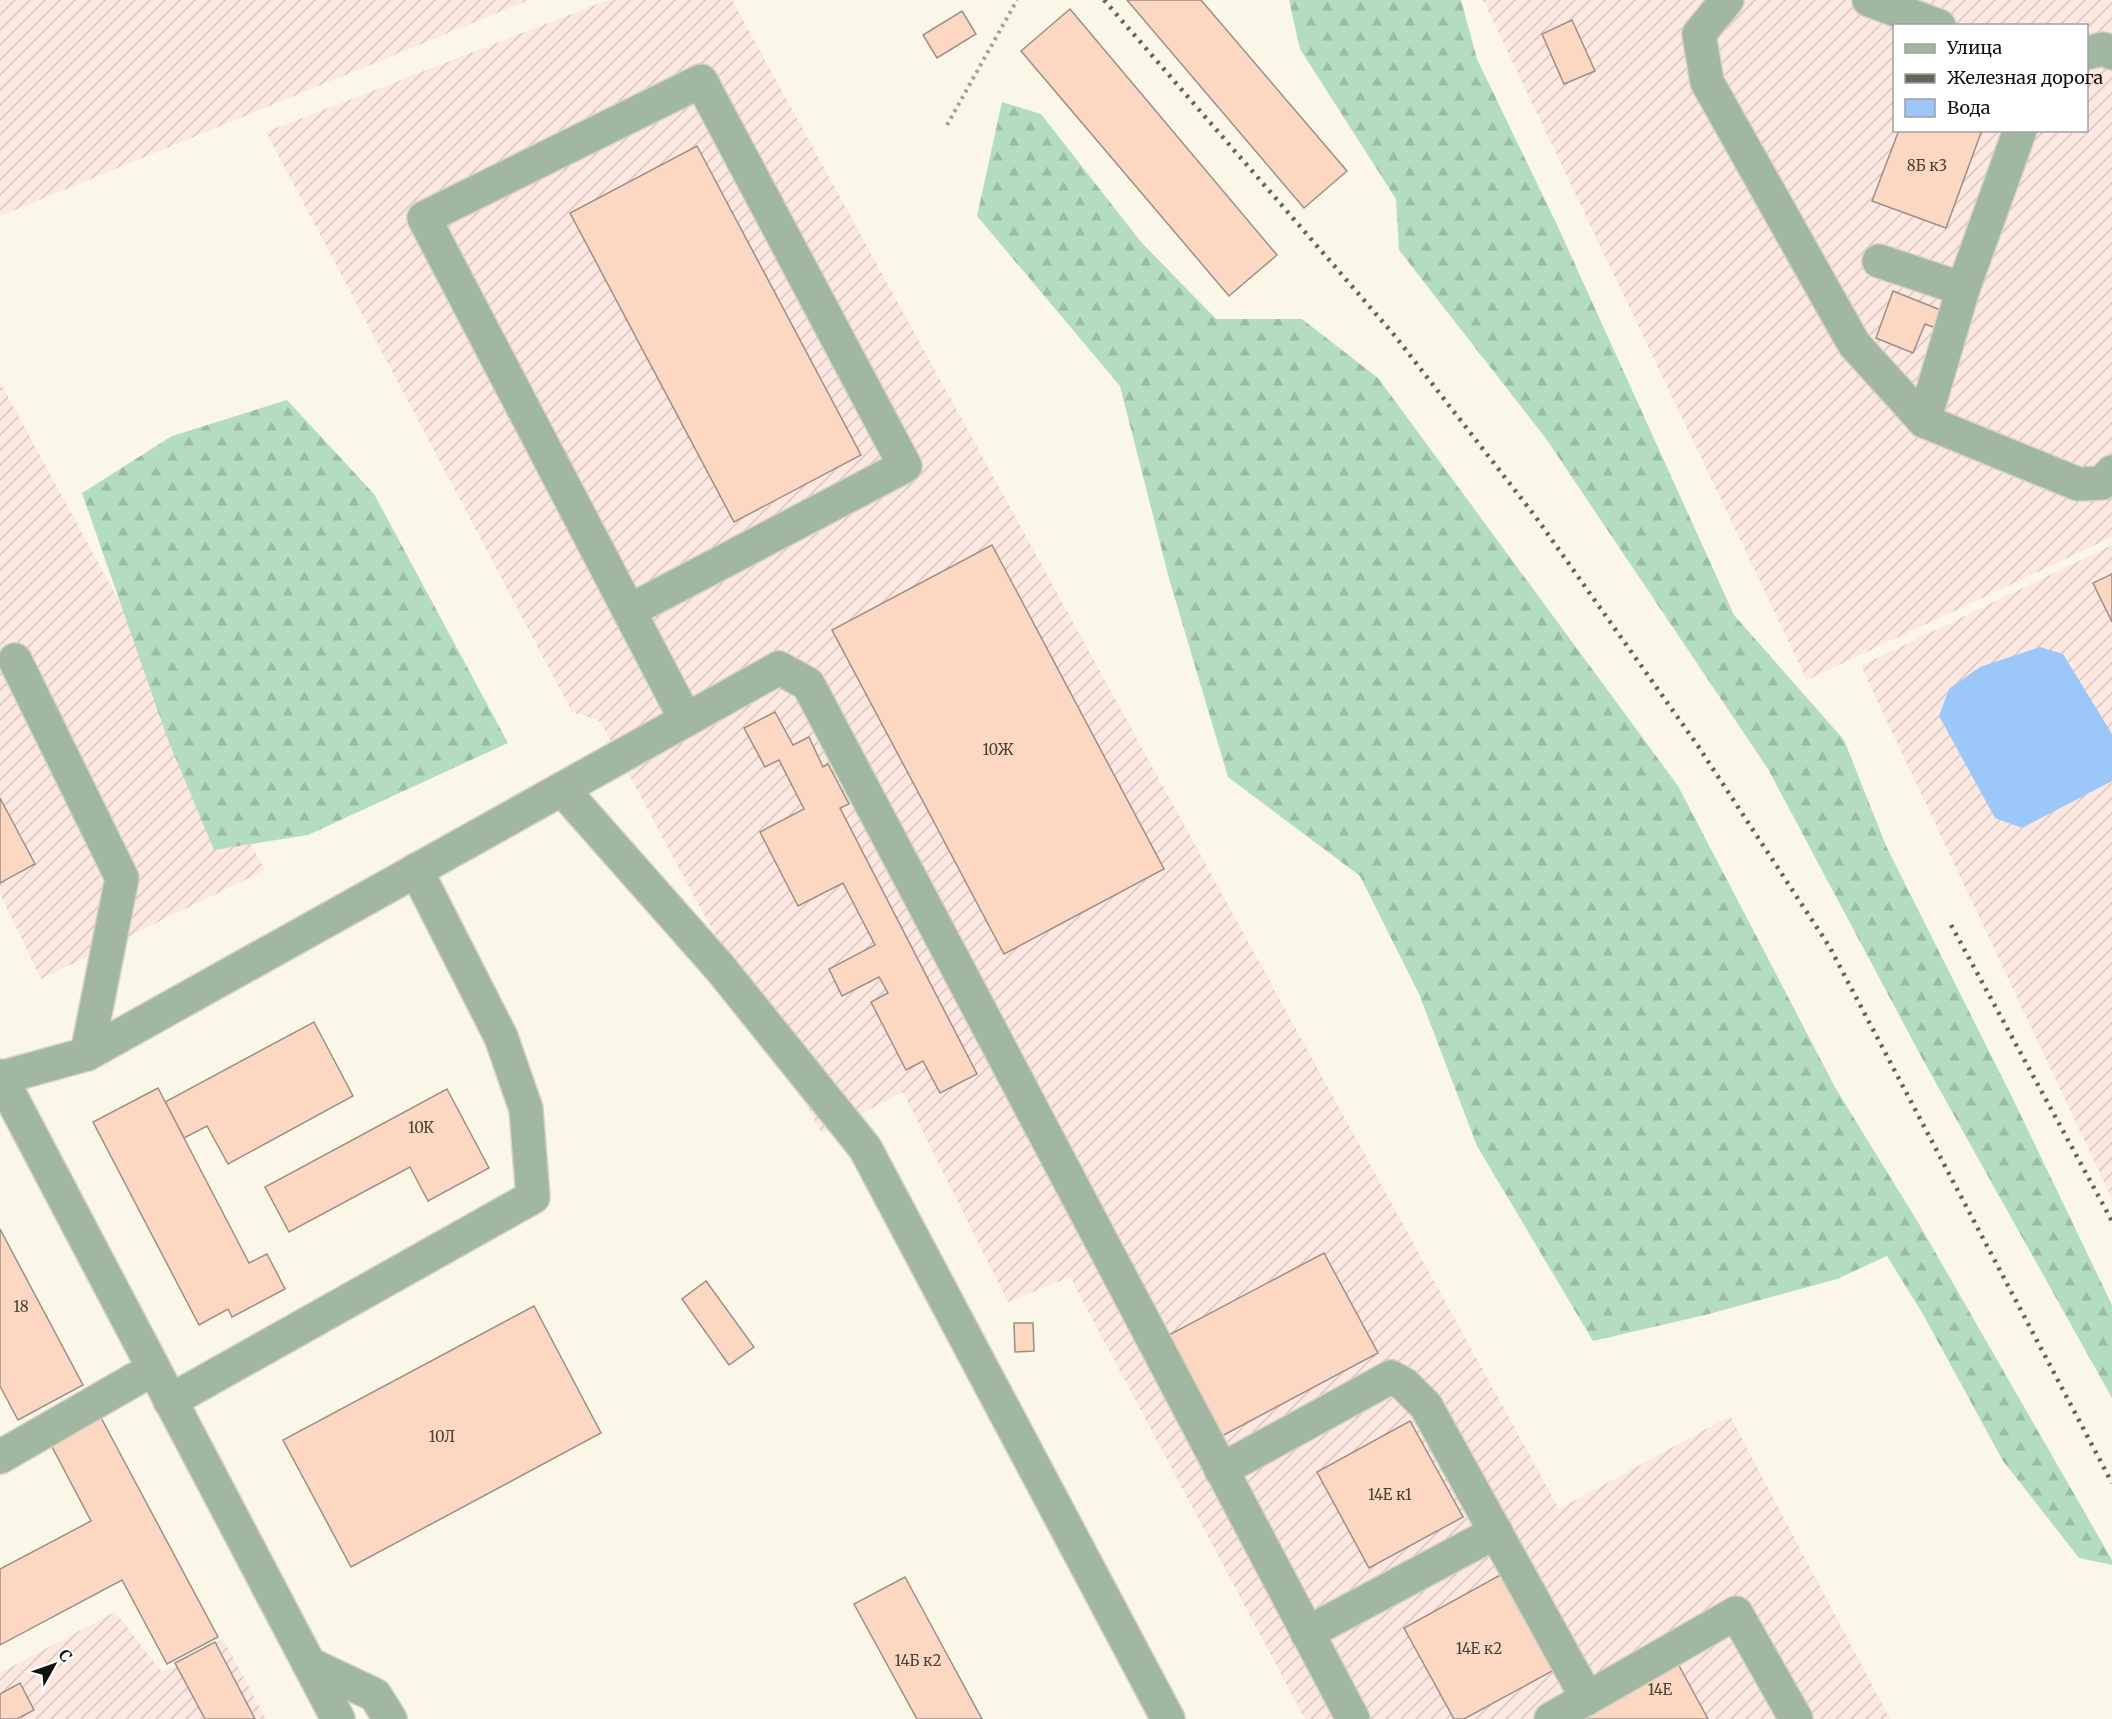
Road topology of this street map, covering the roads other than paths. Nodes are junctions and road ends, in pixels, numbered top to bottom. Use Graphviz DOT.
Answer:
graph roads {
  1 [pos="1727,0"];
  2 [pos="1869,0"];
  3 [pos="1935,24"];
  4 [pos="2088,53"];
  5 [pos="2112,53"];
  6 [pos="2019,132"];
  7 [pos="1880,261"];
  8 [pos="1963,289"];
  9 [pos="1924,421"];
  10 [pos="2112,472"];
  11 [pos="629,611"];
  12 [pos="15,660"];
  13 [pos="686,720"];
  14 [pos="562,789"];
  15 [pos="416,870"];
  16 [pos="87,1054"];
  17 [pos="0,1077"];
  18 [pos="153,1370"];
  19 [pos="170,1401"];
  20 [pos="0,1456"];
  21 [pos="1221,1470"];
  22 [pos="1496,1532"];
  23 [pos="1307,1633"];
  24 [pos="309,1664"];
  25 [pos="1587,1698"];
  26 [pos="338,1719"];
  27 [pos="390,1719"];
  28 [pos="1168,1719"];
  29 [pos="1353,1719"];
  30 [pos="1551,1719"];
  31 [pos="1796,1719"];
  1 -- 9 [label="lane"];
  2 -- 3 [label="lane"];
  4 -- 5 [label="lane"];
  6 -- 8 [label="lane"];
  7 -- 8 [label="lane"];
  8 -- 9 [label="lane"];
  9 -- 10 [label="lane"];
  11 -- 11 [label="lane"];
  11 -- 13 [label="lane"];
  12 -- 16 [label="lane"];
  13 -- 14 [label="lane"];
  13 -- 21 [label="lane"];
  14 -- 15 [label="lane"];
  14 -- 28 [label="lane"];
  15 -- 16 [label="lane"];
  15 -- 19 [label="lane"];
  16 -- 17 [label="lane"];
  17 -- 18 [label="lane"];
  18 -- 19 [label="lane"];
  18 -- 20 [label="lane"];
  19 -- 24 [label="lane"];
  21 -- 22 [label="lane"];
  21 -- 23 [label="lane"];
  22 -- 23 [label="lane"];
  22 -- 25 [label="lane"];
  23 -- 29 [label="lane"];
  24 -- 26 [label="lane"];
  24 -- 27 [label="lane"];
  25 -- 30 [label="lane"];
  25 -- 31 [label="lane"];
}
